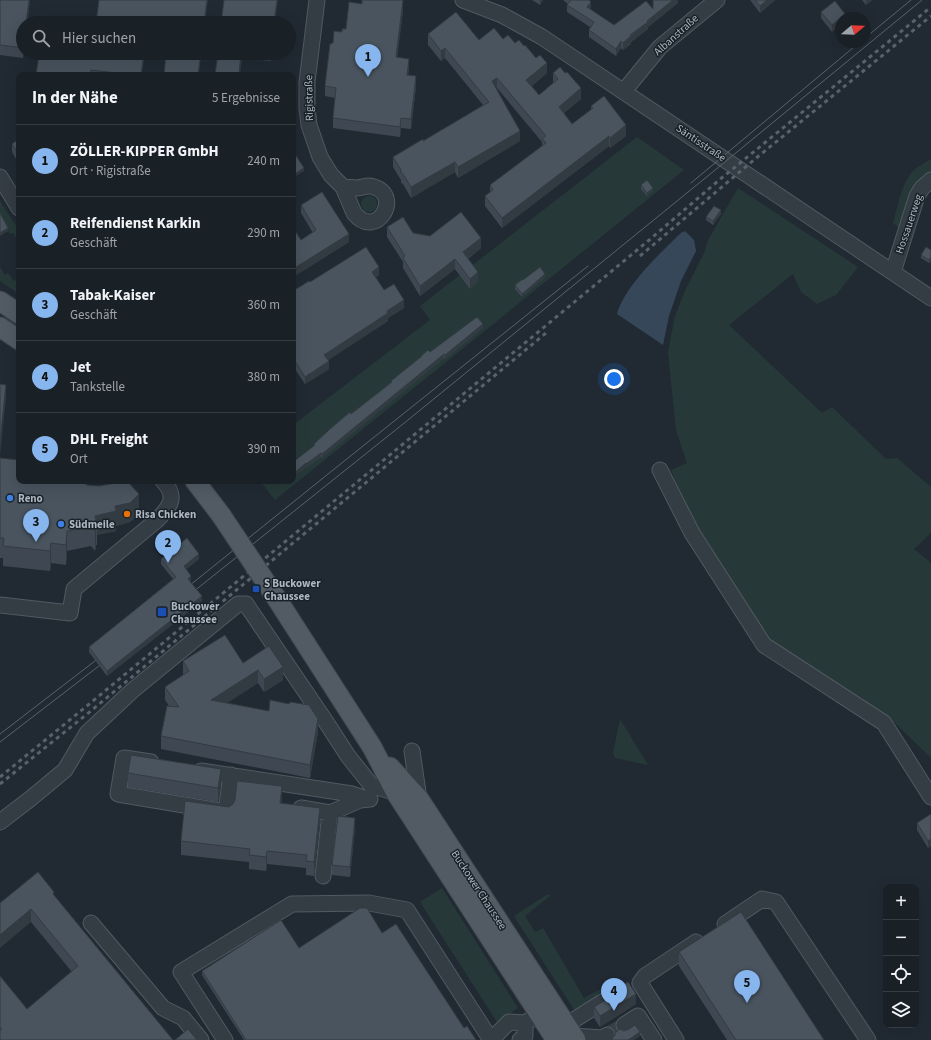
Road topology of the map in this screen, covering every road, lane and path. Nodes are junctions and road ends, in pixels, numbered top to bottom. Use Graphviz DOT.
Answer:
graph roads {
  1 [pos="317,0"];
  2 [pos="463,0"];
  3 [pos="717,0"];
  4 [pos="624,92"];
  5 [pos="0,177"];
  6 [pos="931,180"];
  7 [pos="343,187"];
  8 [pos="16,203"];
  9 [pos="894,272"];
  10 [pos="931,298"];
  11 [pos="0,301"];
  12 [pos="16,312"];
  13 [pos="0,327"];
  14 [pos="16,338"];
  15 [pos="660,470"];
  16 [pos="167,484"];
  17 [pos="197,484"];
  18 [pos="0,605"];
  19 [pos="372,747"];
  20 [pos="412,751"];
  21 [pos="168,765"];
  22 [pos="190,769"];
  23 [pos="231,775"];
  24 [pos="396,792"];
  25 [pos="931,797"];
  26 [pos="367,798"];
  27 [pos="419,799"];
  28 [pos="290,806"];
  29 [pos="330,813"];
  30 [pos="0,822"];
  31 [pos="323,876"];
  32 [pos="489,921"];
  33 [pos="91,923"];
  34 [pos="612,996"];
  35 [pos="539,1014"];
  36 [pos="624,1025"];
  37 [pos="568,1035"];
  38 [pos="607,1035"];
  39 [pos="202,1040"];
  40 [pos="225,1040"];
  41 [pos="491,1040"];
  42 [pos="520,1040"];
  43 [pos="654,1040"];
  44 [pos="676,1040"];
  45 [pos="868,1040"];
  1 -- 7 [label="street, Rigistraße"];
  2 -- 4 [label="street, Säntisstraße"];
  3 -- 4 [label="street, Albanstraße"];
  4 -- 9 [label="street, Säntisstraße"];
  5 -- 8 [label="street"];
  6 -- 9 [label="street, Hossauerweg"];
  9 -- 10 [label="street, Säntisstraße"];
  11 -- 12 [label="main road"];
  13 -- 14 [label="main road"];
  15 -- 25 [label="street"];
  16 -- 18 [label="street"];
  17 -- 19 [label="main road, Buckower Chaussee, bridge"];
  19 -- 24 [label="main road, Buckower Chaussee"];
  19 -- 27 [label="main road, Buckower Chaussee"];
  20 -- 27 [label="street"];
  21 -- 23 [label="street"];
  22 -- 23 [label="street"];
  23 -- 26 [label="street"];
  24 -- 26 [label="street"];
  24 -- 27 [label="street"];
  24 -- 30 [label="street"];
  24 -- 32 [label="main road, Buckower Chaussee"];
  26 -- 29 [label="street"];
  27 -- 32 [label="main road, Buckower Chaussee"];
  28 -- 29 [label="street"];
  29 -- 31 [label="street"];
  32 -- 35 [label="main road, Buckower Chaussee"];
  33 -- 39 [label="street"];
  34 -- 37 [label="street"];
  35 -- 37 [label="main road, Buckower Chaussee"];
  35 -- 41 [label="street"];
  35 -- 42 [label="street"];
  36 -- 43 [label="street"];
  37 -- 38 [label="street"];
  40 -- 41 [label="street"];
  44 -- 45 [label="street"];
}
